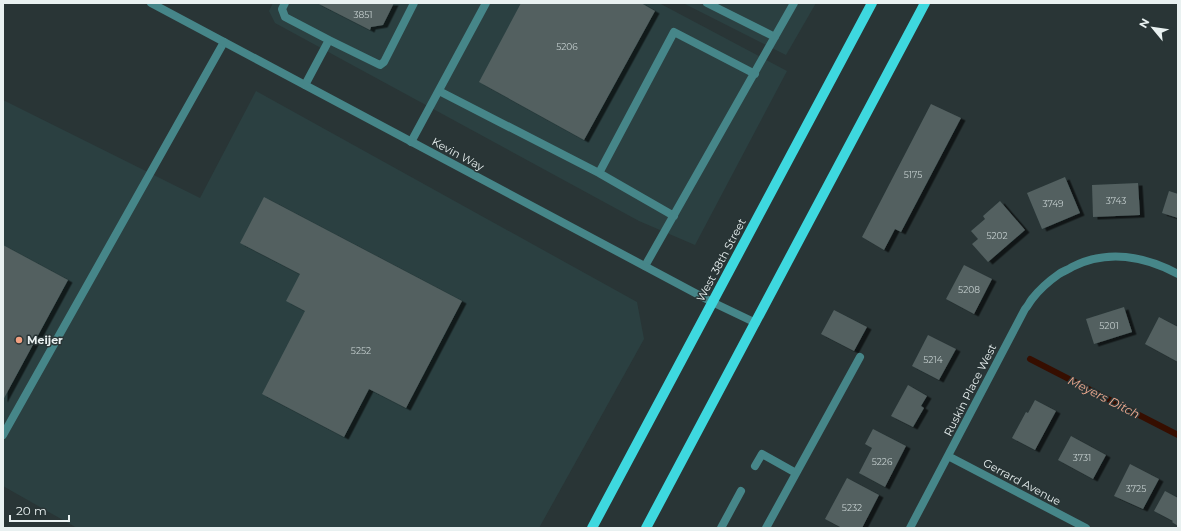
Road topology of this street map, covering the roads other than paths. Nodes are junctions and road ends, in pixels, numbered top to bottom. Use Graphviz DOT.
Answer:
graph roads {
  1 [pos="151,3"];
  2 [pos="285,3"];
  3 [pos="414,3"];
  4 [pos="486,3"];
  5 [pos="707,3"];
  6 [pos="794,3"];
  7 [pos="872,3"];
  8 [pos="925,3"];
  9 [pos="775,37"];
  10 [pos="329,40"];
  11 [pos="224,42"];
  12 [pos="755,74"];
  13 [pos="305,85"];
  14 [pos="439,90"];
  15 [pos="411,142"];
  16 [pos="599,173"];
  17 [pos="674,216"];
  18 [pos="645,266"];
  19 [pos="1178,274"];
  20 [pos="712,302"];
  21 [pos="756,323"];
  22 [pos="860,357"];
  23 [pos="3,435"];
  24 [pos="948,456"];
  25 [pos="755,466"];
  26 [pos="796,473"];
  27 [pos="741,491"];
  28 [pos="592,528"];
  29 [pos="646,528"];
  30 [pos="721,528"];
  31 [pos="766,528"];
  32 [pos="910,528"];
  33 [pos="1086,528"];
  1 -- 11 [label="street, Kevin Way"];
  2 -- 10 [label="street"];
  3 -- 10 [label="street"];
  4 -- 14 [label="street"];
  5 -- 9 [label="street"];
  6 -- 9 [label="street"];
  7 -- 20 [label="main road, West 38th Street"];
  8 -- 21 [label="main road"];
  9 -- 12 [label="street"];
  10 -- 13 [label="street"];
  11 -- 13 [label="street, Kevin Way"];
  11 -- 23 [label="street"];
  12 -- 16 [label="street"];
  12 -- 17 [label="street"];
  13 -- 15 [label="street, Kevin Way"];
  14 -- 15 [label="street"];
  14 -- 16 [label="street"];
  15 -- 18 [label="street, Kevin Way"];
  16 -- 17 [label="street"];
  17 -- 18 [label="street"];
  18 -- 20 [label="street, Kevin Way"];
  19 -- 24 [label="street, Ruskin Place West"];
  20 -- 21 [label="street, Kevin Way"];
  20 -- 28 [label="main road, West 38th Street"];
  21 -- 29 [label="main road"];
  22 -- 26 [label="street"];
  24 -- 32 [label="street, Ruskin Place West"];
  24 -- 33 [label="street, Gerrard Avenue"];
  25 -- 26 [label="street"];
  26 -- 31 [label="street"];
  27 -- 30 [label="street"];
}
